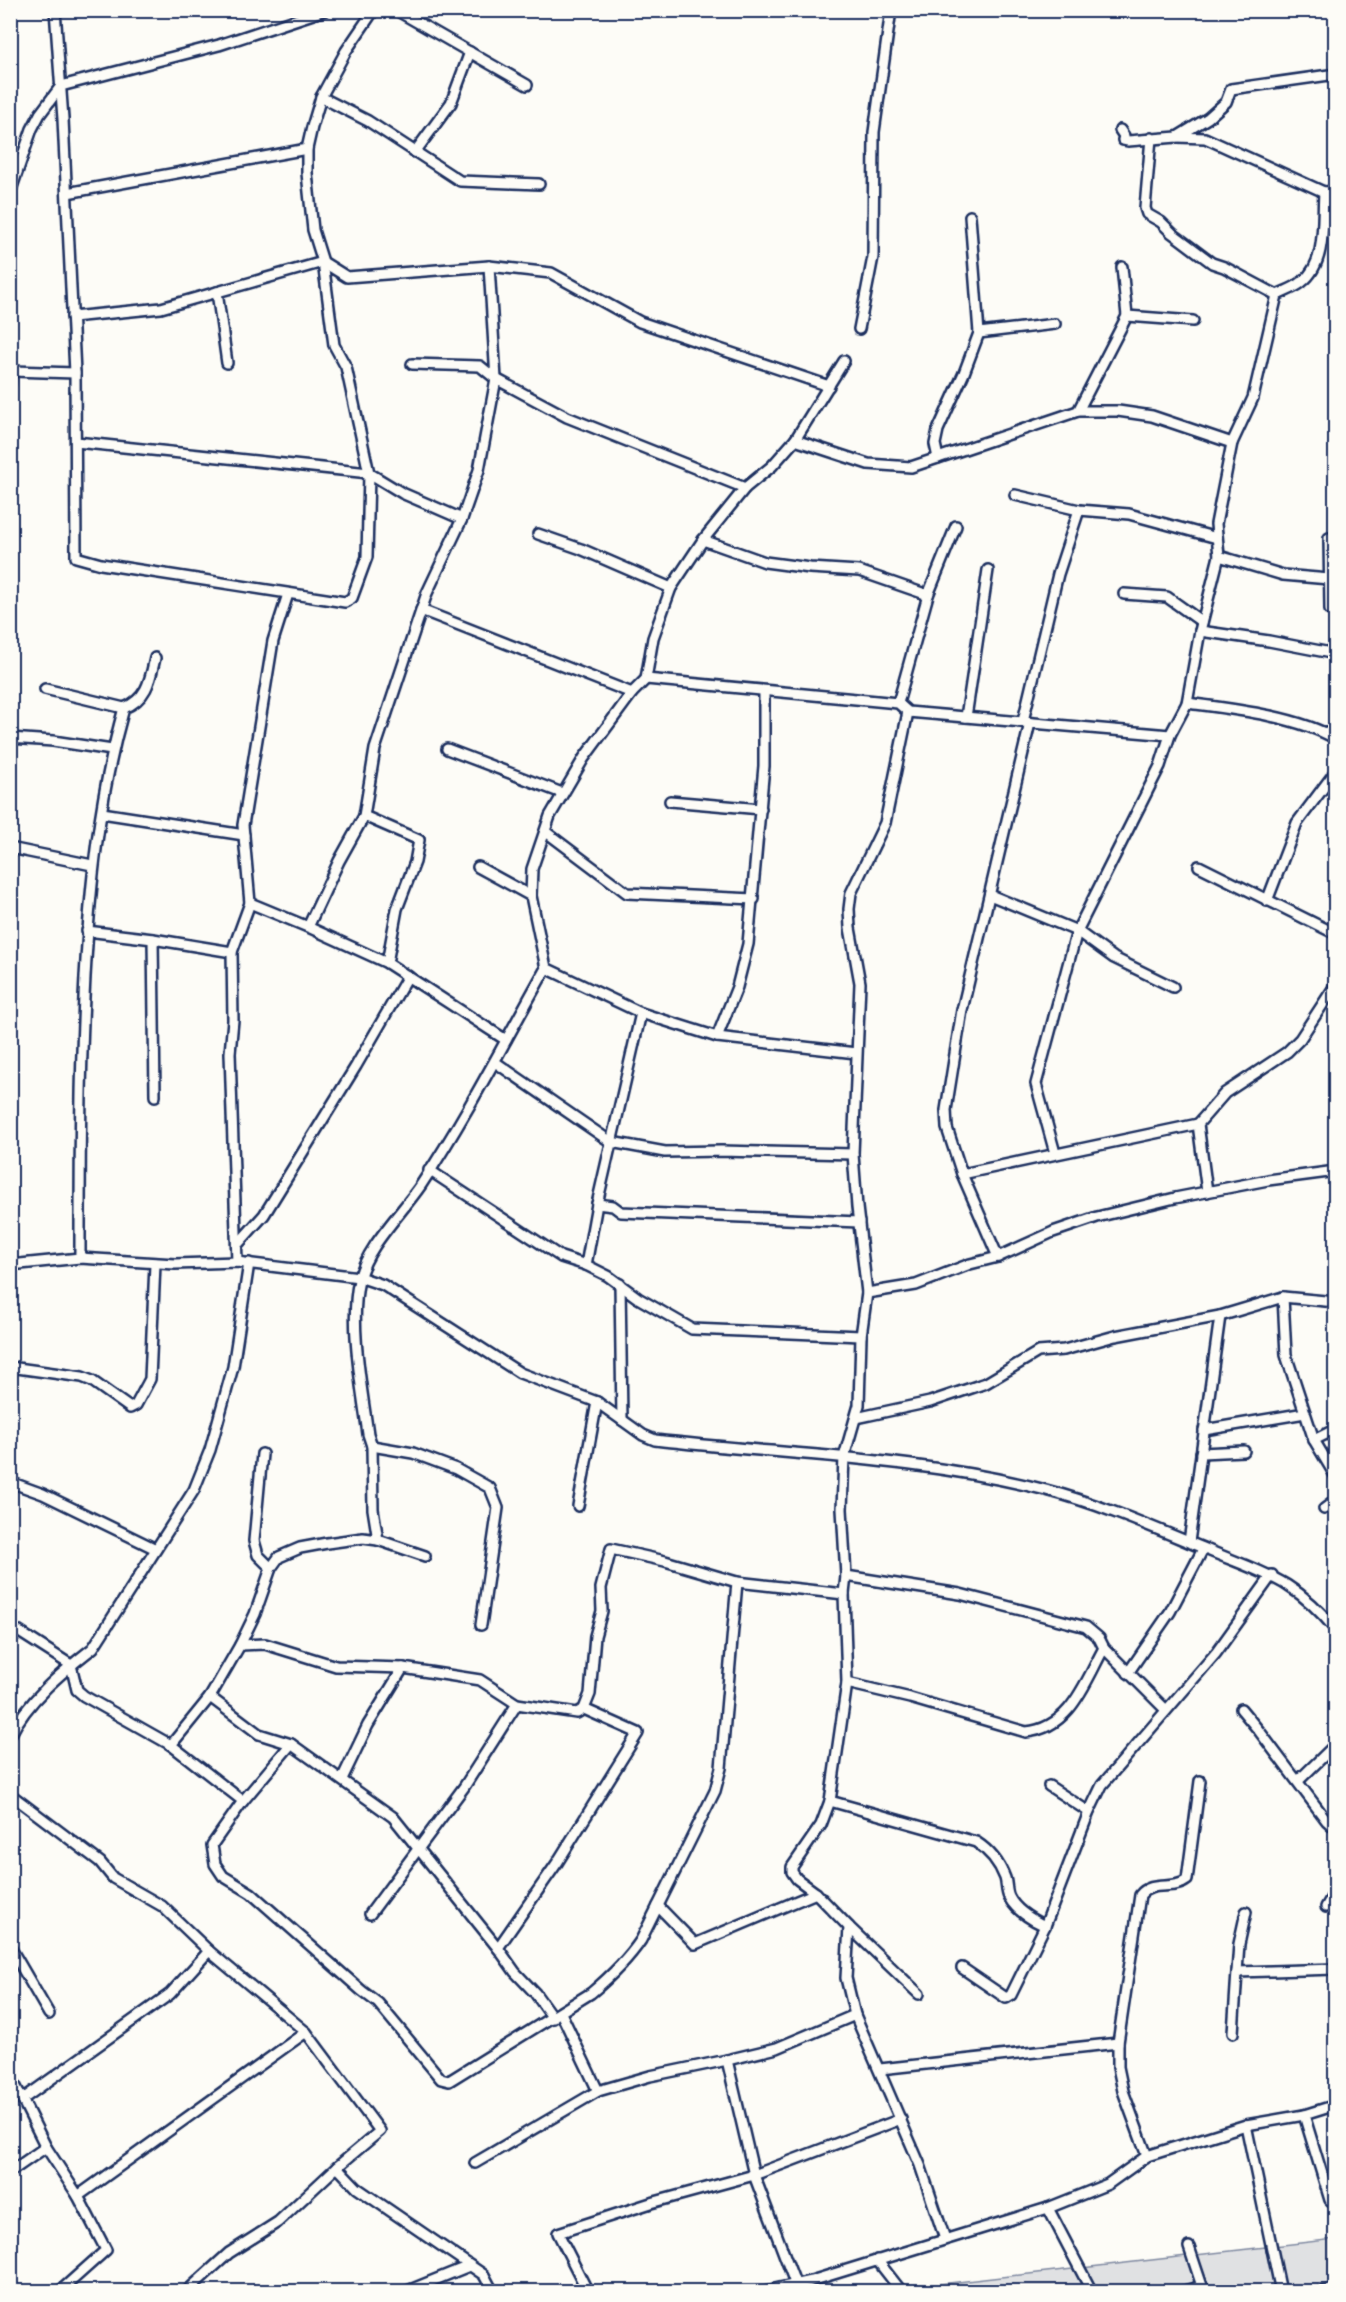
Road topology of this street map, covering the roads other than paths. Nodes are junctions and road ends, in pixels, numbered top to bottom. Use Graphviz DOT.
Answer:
graph roads {
  1 [pos="55,10"];
  2 [pos="325,10"];
  3 [pos="374,10"];
  4 [pos="396,10"];
  5 [pos="891,10"];
  6 [pos="470,52"];
  7 [pos="1335,74"];
  8 [pos="527,85"];
  9 [pos="61,86"];
  10 [pos="321,98"];
  11 [pos="1120,130"];
  12 [pos="1178,137"];
  13 [pos="1151,138"];
  14 [pos="307,149"];
  15 [pos="415,152"];
  16 [pos="538,184"];
  17 [pos="1335,191"];
  18 [pos="1324,192"];
  19 [pos="10,193"];
  20 [pos="67,193"];
  21 [pos="970,216"];
  22 [pos="323,262"];
  23 [pos="489,266"];
  24 [pos="1122,267"];
  25 [pos="217,291"];
  26 [pos="1276,295"];
  27 [pos="1127,316"];
  28 [pos="72,317"];
  29 [pos="1193,321"];
  30 [pos="1055,324"];
  31 [pos="859,329"];
  32 [pos="979,333"];
  33 [pos="844,361"];
  34 [pos="226,363"];
  35 [pos="412,364"];
  36 [pos="11,368"];
  37 [pos="75,373"];
  38 [pos="496,379"];
  39 [pos="10,384"];
  40 [pos="829,386"];
  41 [pos="1078,411"];
  42 [pos="795,440"];
  43 [pos="76,442"];
  44 [pos="1232,443"];
  45 [pos="938,458"];
  46 [pos="369,472"];
  47 [pos="745,488"];
  48 [pos="1015,495"];
  49 [pos="1079,510"];
  50 [pos="462,519"];
  51 [pos="956,526"];
  52 [pos="538,534"];
  53 [pos="1217,538"];
  54 [pos="1329,538"];
  55 [pos="702,540"];
  56 [pos="1220,556"];
  57 [pos="988,570"];
  58 [pos="1329,579"];
  59 [pos="671,588"];
  60 [pos="288,594"];
  61 [pos="1124,594"];
  62 [pos="928,595"];
  63 [pos="421,610"];
  64 [pos="1330,610"];
  65 [pos="1201,627"];
  66 [pos="1335,654"];
  67 [pos="155,658"];
  68 [pos="646,679"];
  69 [pos="45,688"];
  70 [pos="764,692"];
  71 [pos="632,693"];
  72 [pos="898,703"];
  73 [pos="1187,703"];
  74 [pos="124,708"];
  75 [pos="908,712"];
  76 [pos="966,717"];
  77 [pos="1027,722"];
  78 [pos="1170,735"];
  79 [pos="10,738"];
  80 [pos="1335,739"];
  81 [pos="447,749"];
  82 [pos="112,750"];
  83 [pos="1335,771"];
  84 [pos="562,793"];
  85 [pos="670,801"];
  86 [pos="761,810"];
  87 [pos="102,813"];
  88 [pos="364,816"];
  89 [pos="546,832"];
  90 [pos="244,835"];
  91 [pos="10,848"];
  92 [pos="92,865"];
  93 [pos="1199,866"];
  94 [pos="478,867"];
  95 [pos="990,895"];
  96 [pos="531,896"];
  97 [pos="754,899"];
  98 [pos="1266,901"];
  99 [pos="250,903"];
  100 [pos="308,927"];
  101 [pos="87,931"];
  102 [pos="1077,931"];
  103 [pos="1335,934"];
  104 [pos="153,939"];
  105 [pos="232,952"];
  106 [pos="387,963"];
  107 [pos="546,968"];
  108 [pos="408,976"];
  109 [pos="1335,984"];
  110 [pos="1173,987"];
  111 [pos="641,1013"];
  112 [pos="717,1037"];
  113 [pos="506,1040"];
  114 [pos="856,1053"];
  115 [pos="495,1062"];
  116 [pos="155,1096"];
  117 [pos="1198,1124"];
  118 [pos="611,1142"];
  119 [pos="1055,1153"];
  120 [pos="854,1154"];
  121 [pos="429,1170"];
  122 [pos="1335,1171"];
  123 [pos="962,1173"];
  124 [pos="1207,1192"];
  125 [pos="597,1204"];
  126 [pos="859,1222"];
  127 [pos="237,1245"];
  128 [pos="998,1257"];
  129 [pos="80,1258"];
  130 [pos="237,1262"];
  131 [pos="249,1263"];
  132 [pos="155,1264"];
  133 [pos="10,1265"];
  134 [pos="586,1265"];
  135 [pos="359,1277"];
  136 [pos="620,1284"];
  137 [pos="867,1293"];
  138 [pos="1283,1297"];
  139 [pos="1335,1302"];
  140 [pos="1220,1316"];
  141 [pos="861,1336"];
  142 [pos="10,1367"];
  143 [pos="597,1402"];
  144 [pos="1305,1413"];
  145 [pos="856,1418"];
  146 [pos="621,1420"];
  147 [pos="1335,1429"];
  148 [pos="1204,1430"];
  149 [pos="1314,1440"];
  150 [pos="372,1446"];
  151 [pos="1244,1451"];
  152 [pos="1201,1453"];
  153 [pos="262,1454"];
  154 [pos="843,1457"];
  155 [pos="1335,1477"];
  156 [pos="10,1482"];
  157 [pos="1335,1500"];
  158 [pos="578,1506"];
  159 [pos="1324,1509"];
  160 [pos="378,1540"];
  161 [pos="1190,1542"];
  162 [pos="1203,1549"];
  163 [pos="156,1550"];
  164 [pos="425,1556"];
  165 [pos="271,1568"];
  166 [pos="1272,1575"];
  167 [pos="846,1576"];
  168 [pos="737,1582"];
  169 [pos="844,1594"];
  170 [pos="481,1625"];
  171 [pos="10,1626"];
  172 [pos="1335,1630"];
  173 [pos="240,1645"];
  174 [pos="1104,1648"];
  175 [pos="71,1665"];
  176 [pos="403,1668"];
  177 [pos="1128,1672"];
  178 [pos="847,1683"];
  179 [pos="210,1697"];
  180 [pos="517,1704"];
  181 [pos="584,1709"];
  182 [pos="1241,1709"];
  183 [pos="1166,1710"];
  184 [pos="10,1736"];
  185 [pos="291,1744"];
  186 [pos="1335,1744"];
  187 [pos="171,1745"];
  188 [pos="342,1779"];
  189 [pos="1200,1781"];
  190 [pos="1298,1781"];
  191 [pos="1049,1786"];
  192 [pos="10,1794"];
  193 [pos="243,1801"];
  194 [pos="830,1801"];
  195 [pos="1089,1812"];
  196 [pos="1335,1829"];
  197 [pos="419,1848"];
  198 [pos="1335,1890"];
  199 [pos="816,1893"];
  200 [pos="658,1906"];
  201 [pos="1326,1908"];
  202 [pos="1246,1912"];
  203 [pos="370,1914"];
  204 [pos="1046,1926"];
  205 [pos="849,1927"];
  206 [pos="10,1947"];
  207 [pos="498,1948"];
  208 [pos="209,1951"];
  209 [pos="962,1968"];
  210 [pos="1335,1969"];
  211 [pos="1237,1972"];
  212 [pos="920,1994"];
  213 [pos="49,2014"];
  214 [pos="855,2015"];
  215 [pos="557,2016"];
  216 [pos="306,2032"];
  217 [pos="1233,2033"];
  218 [pos="1118,2043"];
  219 [pos="727,2060"];
  220 [pos="880,2069"];
  221 [pos="10,2075"];
  222 [pos="598,2091"];
  223 [pos="23,2099"];
  224 [pos="1335,2105"];
  225 [pos="1304,2115"];
  226 [pos="901,2119"];
  227 [pos="1246,2125"];
  228 [pos="46,2147"];
  229 [pos="1147,2156"];
  230 [pos="475,2163"];
  231 [pos="337,2167"];
  232 [pos="10,2172"];
  233 [pos="754,2175"];
  234 [pos="78,2196"];
  235 [pos="1330,2200"];
  236 [pos="1048,2208"];
  237 [pos="945,2239"];
  238 [pos="1189,2247"];
  239 [pos="877,2259"];
  240 [pos="469,2266"];
  241 [pos="811,2281"];
  242 [pos="795,2283"];
  243 [pos="1203,2289"];
  244 [pos="1335,2289"];
  245 [pos="59,2292"];
  246 [pos="186,2292"];
  247 [pos="405,2292"];
  248 [pos="493,2292"];
  249 [pos="588,2292"];
  250 [pos="761,2292"];
  251 [pos="807,2292"];
  252 [pos="902,2292"];
  253 [pos="1092,2292"];
  254 [pos="1181,2292"];
  255 [pos="1281,2292"];
  256 [pos="1320,2292"];
  1 -- 9 [label="street"];
  2 -- 9 [label="street"];
  3 -- 10 [label="street"];
  4 -- 6 [label="street"];
  5 -- 31 [label="street"];
  6 -- 8 [label="street"];
  6 -- 15 [label="street"];
  7 -- 12 [label="street"];
  9 -- 19 [label="street"];
  9 -- 20 [label="street"];
  10 -- 14 [label="street"];
  10 -- 15 [label="street"];
  11 -- 13 [label="street"];
  12 -- 13 [label="street"];
  12 -- 18 [label="street"];
  13 -- 26 [label="street"];
  14 -- 20 [label="street"];
  14 -- 22 [label="street"];
  15 -- 16 [label="street"];
  17 -- 18 [label="street"];
  18 -- 26 [label="street"];
  20 -- 28 [label="street"];
  21 -- 32 [label="street"];
  22 -- 23 [label="street"];
  22 -- 25 [label="street"];
  22 -- 46 [label="street"];
  23 -- 38 [label="street"];
  23 -- 40 [label="street"];
  24 -- 27 [label="street"];
  25 -- 28 [label="street"];
  25 -- 34 [label="street"];
  26 -- 44 [label="street"];
  27 -- 29 [label="street"];
  27 -- 41 [label="street"];
  28 -- 37 [label="street"];
  30 -- 32 [label="street"];
  32 -- 45 [label="street"];
  33 -- 40 [label="street"];
  35 -- 38 [label="street"];
  36 -- 37 [label="street"];
  36 -- 39 [label="street"];
  37 -- 43 [label="street"];
  38 -- 47 [label="street"];
  38 -- 50 [label="street"];
  40 -- 42 [label="street"];
  41 -- 44 [label="street"];
  41 -- 45 [label="street"];
  42 -- 45 [label="street"];
  42 -- 47 [label="street"];
  43 -- 46 [label="street"];
  43 -- 60 [label="street"];
  44 -- 53 [label="street"];
  46 -- 50 [label="street"];
  46 -- 60 [label="street"];
  47 -- 55 [label="street"];
  48 -- 49 [label="street"];
  49 -- 53 [label="street"];
  49 -- 77 [label="street"];
  50 -- 63 [label="street"];
  51 -- 62 [label="street"];
  52 -- 59 [label="street"];
  53 -- 56 [label="street"];
  54 -- 58 [label="street"];
  55 -- 59 [label="street"];
  55 -- 62 [label="street"];
  56 -- 58 [label="street"];
  56 -- 65 [label="street"];
  57 -- 76 [label="street"];
  58 -- 64 [label="street"];
  59 -- 68 [label="street"];
  60 -- 90 [label="street"];
  61 -- 65 [label="street"];
  62 -- 72 [label="street"];
  63 -- 71 [label="street"];
  63 -- 88 [label="street"];
  65 -- 66 [label="street"];
  65 -- 73 [label="street"];
  67 -- 74 [label="street"];
  68 -- 70 [label="street"];
  68 -- 71 [label="street"];
  69 -- 74 [label="street"];
  70 -- 72 [label="street"];
  70 -- 86 [label="street"];
  71 -- 84 [label="street"];
  72 -- 75 [label="street"];
  73 -- 78 [label="street"];
  73 -- 80 [label="street"];
  74 -- 82 [label="street"];
  75 -- 76 [label="street"];
  75 -- 114 [label="street"];
  76 -- 77 [label="street"];
  77 -- 78 [label="street"];
  77 -- 95 [label="street"];
  78 -- 102 [label="street"];
  79 -- 82 [label="street"];
  81 -- 84 [label="street"];
  82 -- 87 [label="street"];
  83 -- 98 [label="street"];
  84 -- 89 [label="street"];
  85 -- 86 [label="street"];
  86 -- 97 [label="street"];
  87 -- 90 [label="street"];
  87 -- 92 [label="street"];
  88 -- 100 [label="street"];
  88 -- 106 [label="street"];
  89 -- 96 [label="street"];
  89 -- 97 [label="street"];
  90 -- 99 [label="street"];
  91 -- 92 [label="street"];
  92 -- 101 [label="street"];
  93 -- 98 [label="street"];
  94 -- 96 [label="street"];
  95 -- 102 [label="street"];
  95 -- 123 [label="street"];
  96 -- 107 [label="street"];
  97 -- 112 [label="street"];
  98 -- 103 [label="street"];
  99 -- 100 [label="street"];
  99 -- 105 [label="street"];
  100 -- 106 [label="street"];
  101 -- 104 [label="street"];
  101 -- 129 [label="street"];
  102 -- 110 [label="street"];
  102 -- 119 [label="street"];
  104 -- 105 [label="street"];
  104 -- 116 [label="street"];
  105 -- 127 [label="street"];
  106 -- 108 [label="street"];
  107 -- 111 [label="street"];
  107 -- 113 [label="street"];
  108 -- 113 [label="street"];
  108 -- 127 [label="street"];
  109 -- 117 [label="street"];
  111 -- 112 [label="street"];
  111 -- 118 [label="street"];
  112 -- 114 [label="street"];
  113 -- 115 [label="street"];
  114 -- 120 [label="street"];
  115 -- 118 [label="street"];
  115 -- 121 [label="street"];
  117 -- 119 [label="street"];
  117 -- 124 [label="street"];
  118 -- 120 [label="street"];
  118 -- 125 [label="street"];
  119 -- 123 [label="street"];
  120 -- 126 [label="street"];
  121 -- 134 [label="street"];
  121 -- 135 [label="street"];
  122 -- 124 [label="street"];
  123 -- 128 [label="street"];
  124 -- 128 [label="street"];
  125 -- 126 [label="street"];
  125 -- 134 [label="street"];
  126 -- 137 [label="street"];
  127 -- 130 [label="street"];
  128 -- 137 [label="street"];
  129 -- 132 [label="street"];
  129 -- 133 [label="street"];
  130 -- 131 [label="street"];
  130 -- 132 [label="street"];
  131 -- 135 [label="street"];
  131 -- 163 [label="street"];
  132 -- 142 [label="street"];
  134 -- 136 [label="street"];
  135 -- 143 [label="street"];
  135 -- 150 [label="street"];
  136 -- 141 [label="street"];
  136 -- 146 [label="street"];
  137 -- 141 [label="street"];
  138 -- 139 [label="street"];
  138 -- 140 [label="street"];
  138 -- 144 [label="street"];
  140 -- 145 [label="street"];
  140 -- 148 [label="street"];
  141 -- 145 [label="street"];
  143 -- 146 [label="street"];
  143 -- 158 [label="street"];
  144 -- 148 [label="street"];
  144 -- 149 [label="street"];
  145 -- 154 [label="street"];
  146 -- 154 [label="street"];
  147 -- 149 [label="street"];
  148 -- 152 [label="street"];
  149 -- 155 [label="street"];
  150 -- 160 [label="street"];
  150 -- 170 [label="street"];
  151 -- 152 [label="street"];
  152 -- 161 [label="street"];
  153 -- 165 [label="street"];
  154 -- 161 [label="street"];
  154 -- 167 [label="street"];
  156 -- 163 [label="street"];
  157 -- 159 [label="street"];
  160 -- 164 [label="street"];
  160 -- 165 [label="street"];
  161 -- 162 [label="street"];
  162 -- 166 [label="street"];
  162 -- 177 [label="street"];
  163 -- 175 [label="street"];
  165 -- 173 [label="street"];
  166 -- 172 [label="street"];
  166 -- 183 [label="street"];
  167 -- 169 [label="street"];
  167 -- 174 [label="street"];
  168 -- 169 [label="street"];
  168 -- 181 [label="street"];
  168 -- 200 [label="street"];
  169 -- 178 [label="street"];
  171 -- 175 [label="street"];
  173 -- 176 [label="street"];
  173 -- 179 [label="street"];
  174 -- 177 [label="street"];
  174 -- 178 [label="street"];
  175 -- 184 [label="street"];
  175 -- 187 [label="street"];
  176 -- 180 [label="street"];
  176 -- 188 [label="street"];
  177 -- 183 [label="street"];
  178 -- 194 [label="street"];
  179 -- 185 [label="street"];
  179 -- 187 [label="street"];
  180 -- 181 [label="street"];
  180 -- 197 [label="street"];
  181 -- 207 [label="street"];
  182 -- 190 [label="street"];
  183 -- 195 [label="street"];
  185 -- 188 [label="street"];
  185 -- 193 [label="street"];
  186 -- 190 [label="street"];
  187 -- 193 [label="street"];
  188 -- 197 [label="street"];
  189 -- 218 [label="street"];
  190 -- 196 [label="street"];
  191 -- 195 [label="street"];
  192 -- 208 [label="street"];
  193 -- 215 [label="street"];
  194 -- 199 [label="street"];
  194 -- 204 [label="street"];
  195 -- 204 [label="street"];
  197 -- 203 [label="street"];
  197 -- 207 [label="street"];
  198 -- 201 [label="street"];
  199 -- 200 [label="street"];
  199 -- 205 [label="street"];
  200 -- 215 [label="street"];
  202 -- 211 [label="street"];
  204 -- 209 [label="street"];
  205 -- 212 [label="street"];
  205 -- 214 [label="street"];
  206 -- 213 [label="street"];
  207 -- 215 [label="street"];
  208 -- 216 [label="street"];
  208 -- 223 [label="street"];
  210 -- 211 [label="street"];
  211 -- 217 [label="street"];
  214 -- 219 [label="street"];
  214 -- 220 [label="street"];
  215 -- 222 [label="street"];
  216 -- 231 [label="street"];
  216 -- 234 [label="street"];
  218 -- 220 [label="street"];
  218 -- 229 [label="street"];
  219 -- 222 [label="street"];
  219 -- 233 [label="street"];
  220 -- 226 [label="street"];
  221 -- 223 [label="street"];
  222 -- 230 [label="street"];
  223 -- 228 [label="street"];
  224 -- 225 [label="street"];
  225 -- 227 [label="street"];
  225 -- 235 [label="street"];
  226 -- 233 [label="street"];
  226 -- 237 [label="street"];
  227 -- 229 [label="street"];
  227 -- 255 [label="street"];
  228 -- 232 [label="street"];
  228 -- 234 [label="street"];
  229 -- 236 [label="street"];
  231 -- 240 [label="street"];
  231 -- 246 [label="street"];
  233 -- 242 [label="street"];
  233 -- 249 [label="street"];
  234 -- 245 [label="street"];
  236 -- 237 [label="street"];
  236 -- 253 [label="street"];
  237 -- 239 [label="street"];
  238 -- 243 [label="street"];
  239 -- 241 [label="street"];
  239 -- 252 [label="street"];
  240 -- 247 [label="street"];
  240 -- 248 [label="street"];
  241 -- 242 [label="street"];
  241 -- 251 [label="street"];
  242 -- 250 [label="street"];
  243 -- 254 [label="street"];
  244 -- 256 [label="street"];
}
